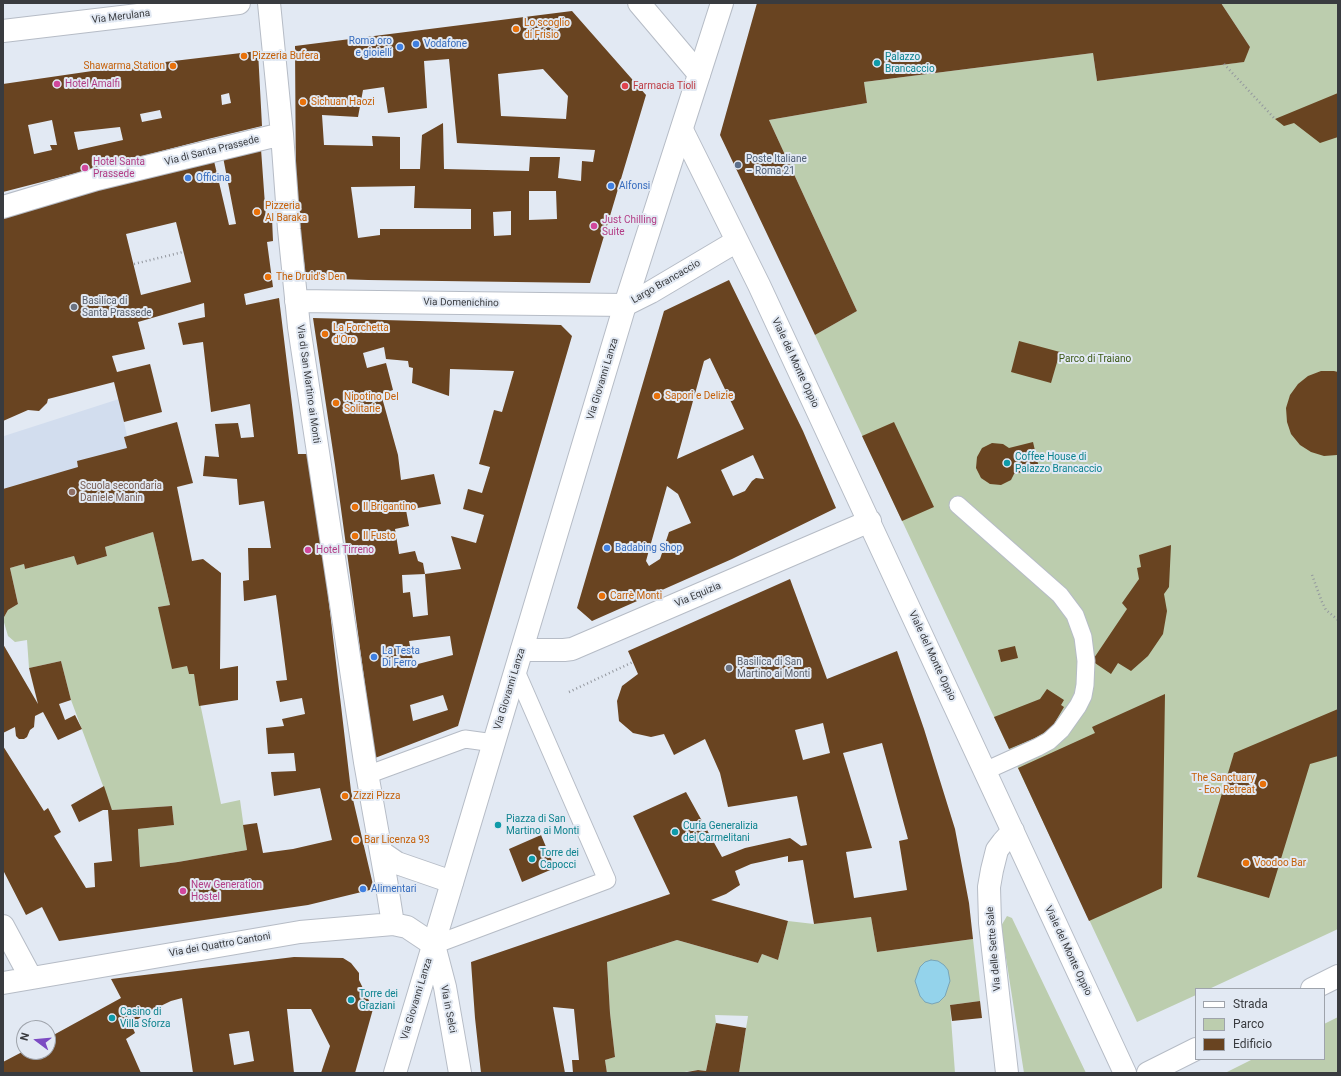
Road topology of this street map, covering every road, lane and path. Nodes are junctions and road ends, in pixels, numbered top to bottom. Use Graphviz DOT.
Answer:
graph roads {
  1 [pos="240,3"];
  2 [pos="269,3"];
  3 [pos="639,3"];
  4 [pos="722,3"];
  5 [pos="3,31"];
  6 [pos="1224,64"];
  7 [pos="699,74"];
  8 [pos="1275,119"];
  9 [pos="682,130"];
  10 [pos="282,134"];
  11 [pos="3,207"];
  12 [pos="737,241"];
  13 [pos="183,252"];
  14 [pos="134,264"];
  15 [pos="296,301"];
  16 [pos="625,305"];
  17 [pos="958,505"];
  18 [pos="870,521"];
  19 [pos="1312,575"];
  20 [pos="1338,620"];
  21 [pos="518,659"];
  22 [pos="633,662"];
  23 [pos="569,692"];
  24 [pos="494,743"];
  25 [pos="366,768"];
  26 [pos="985,771"];
  27 [pos="1013,831"];
  28 [pos="381,852"];
  29 [pos="452,882"];
  30 [pos="393,924"];
  31 [pos="3,926"];
  32 [pos="434,945"];
  33 [pos="1338,976"];
  34 [pos="31,978"];
  35 [pos="3,983"];
  36 [pos="1314,988"];
  37 [pos="1195,1050"];
  38 [pos="395,1073"];
  39 [pos="460,1073"];
  40 [pos="1007,1073"];
  41 [pos="1125,1073"];
  42 [pos="1148,1073"];
  1 -- 5 [label="street, Via Merulana"];
  2 -- 10 [label="street, Via di San Martino ai Monti"];
  3 -- 7 [label="street"];
  4 -- 7 [label="street, Largo Brancaccio"];
  6 -- 8 [label="path"];
  7 -- 9 [label="street, Largo Brancaccio"];
  9 -- 12 [label="street"];
  9 -- 16 [label="street, Largo Brancaccio"];
  10 -- 11 [label="street, Via di Santa Prassede"];
  10 -- 15 [label="street, Via di San Martino ai Monti"];
  12 -- 16 [label="street, Largo Brancaccio"];
  12 -- 18 [label="street, Viale del Monte Oppio"];
  13 -- 14 [label="path"];
  15 -- 16 [label="street, Via Domenichino"];
  15 -- 25 [label="street, Via di San Martino ai Monti"];
  16 -- 21 [label="street, Via Giovanni Lanza"];
  17 -- 26 [label="lane"];
  18 -- 21 [label="street, Via Equizia"];
  18 -- 26 [label="street, Viale del Monte Oppio"];
  19 -- 20 [label="path"];
  21 -- 24 [label="street, Via Giovanni Lanza"];
  21 -- 32 [label="lane"];
  22 -- 23 [label="path"];
  24 -- 25 [label="lane"];
  24 -- 29 [label="street, Via Giovanni Lanza"];
  25 -- 28 [label="street"];
  26 -- 27 [label="street, Viale del Monte Oppio"];
  27 -- 40 [label="street, Via delle Sette Sale"];
  27 -- 41 [label="street, Viale del Monte Oppio"];
  28 -- 29 [label="street"];
  28 -- 30 [label="street"];
  29 -- 32 [label="street, Via Giovanni Lanza"];
  30 -- 32 [label="street, Via dei Quattro Cantoni"];
  30 -- 34 [label="street, Via dei Quattro Cantoni"];
  31 -- 34 [label="street"];
  32 -- 38 [label="street, Via Giovanni Lanza"];
  32 -- 39 [label="street, Via in Selci"];
  33 -- 36 [label="street"];
  34 -- 35 [label="street, Via dei Quattro Cantoni"];
  37 -- 42 [label="street"];
}
